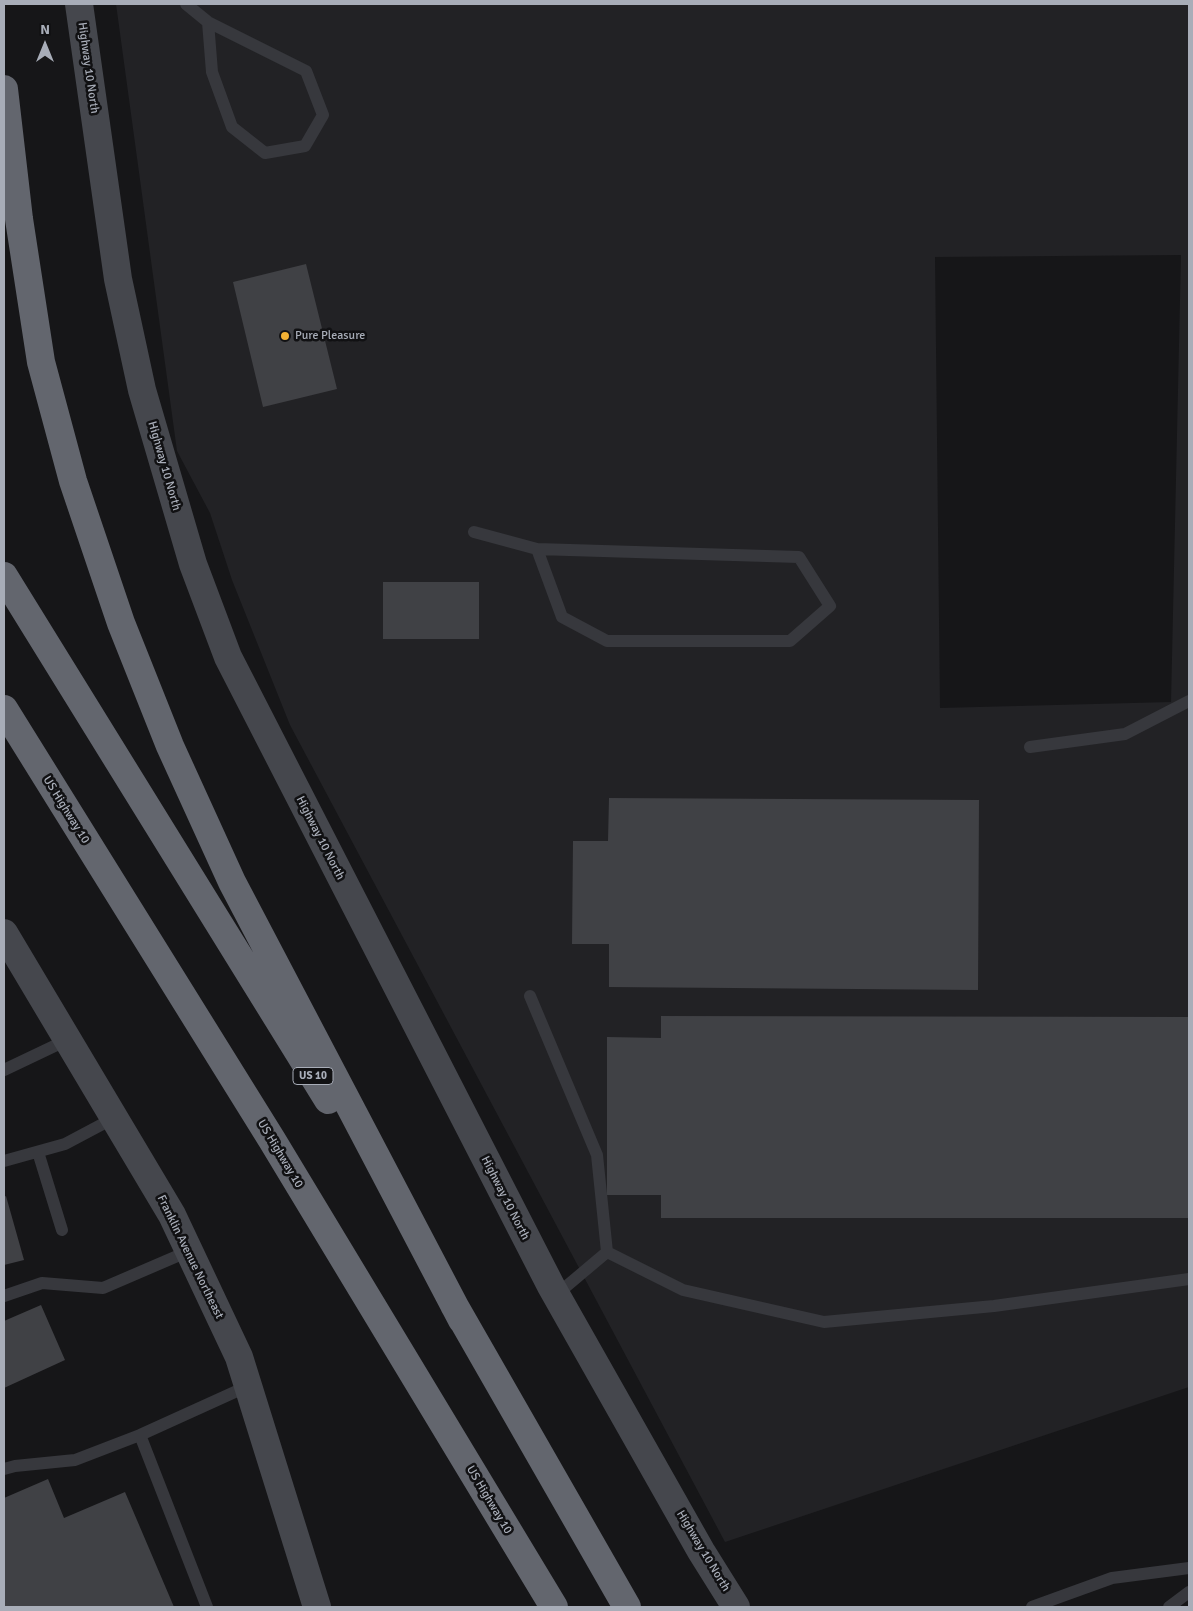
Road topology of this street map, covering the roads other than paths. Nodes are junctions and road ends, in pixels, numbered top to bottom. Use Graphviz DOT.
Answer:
graph roads {
  1 [pos="79,4"];
  2 [pos="186,4"];
  3 [pos="208,22"];
  4 [pos="4,89"];
  5 [pos="474,532"];
  6 [pos="537,549"];
  7 [pos="4,576"];
  8 [pos="1189,701"];
  9 [pos="4,709"];
  10 [pos="1030,747"];
  11 [pos="4,933"];
  12 [pos="530,996"];
  13 [pos="67,1040"];
  14 [pos="4,1070"];
  15 [pos="114,1118"];
  16 [pos="38,1152"];
  17 [pos="4,1161"];
  18 [pos="62,1230"];
  19 [pos="189,1250"];
  20 [pos="607,1252"];
  21 [pos="1189,1279"];
  22 [pos="556,1295"];
  23 [pos="4,1296"];
  24 [pos="462,1320"];
  25 [pos="248,1386"];
  26 [pos="140,1435"];
  27 [pos="4,1469"];
  28 [pos="1189,1568"];
  29 [pos="1189,1592"];
  30 [pos="552,1604"];
  31 [pos="208,1607"];
  32 [pos="317,1607"];
  33 [pos="627,1607"];
  34 [pos="736,1607"];
  35 [pos="1032,1607"];
  36 [pos="1169,1607"];
  1 -- 22 [label="street, Highway 10 North"];
  2 -- 3 [label="lane"];
  3 -- 3 [label="lane"];
  4 -- 24 [label="highway"];
  5 -- 6 [label="lane"];
  6 -- 6 [label="lane"];
  7 -- 24 [label="highway, US 10"];
  8 -- 10 [label="lane"];
  9 -- 30 [label="highway, US Highway 10"];
  11 -- 13 [label="street, Franklin Avenue Northeast"];
  12 -- 20 [label="lane"];
  13 -- 14 [label="lane"];
  13 -- 15 [label="street, Franklin Avenue Northeast"];
  15 -- 16 [label="lane"];
  15 -- 19 [label="street, Franklin Avenue Northeast"];
  16 -- 17 [label="lane"];
  16 -- 18 [label="lane"];
  19 -- 23 [label="lane"];
  19 -- 25 [label="street, Franklin Avenue Northeast"];
  20 -- 21 [label="lane"];
  20 -- 22 [label="lane"];
  22 -- 34 [label="street, Highway 10 North"];
  24 -- 33 [label="highway, US 10"];
  25 -- 26 [label="lane"];
  25 -- 32 [label="street, Franklin Avenue Northeast"];
  26 -- 27 [label="lane"];
  26 -- 31 [label="lane"];
  28 -- 35 [label="lane"];
  29 -- 36 [label="lane"];
}
